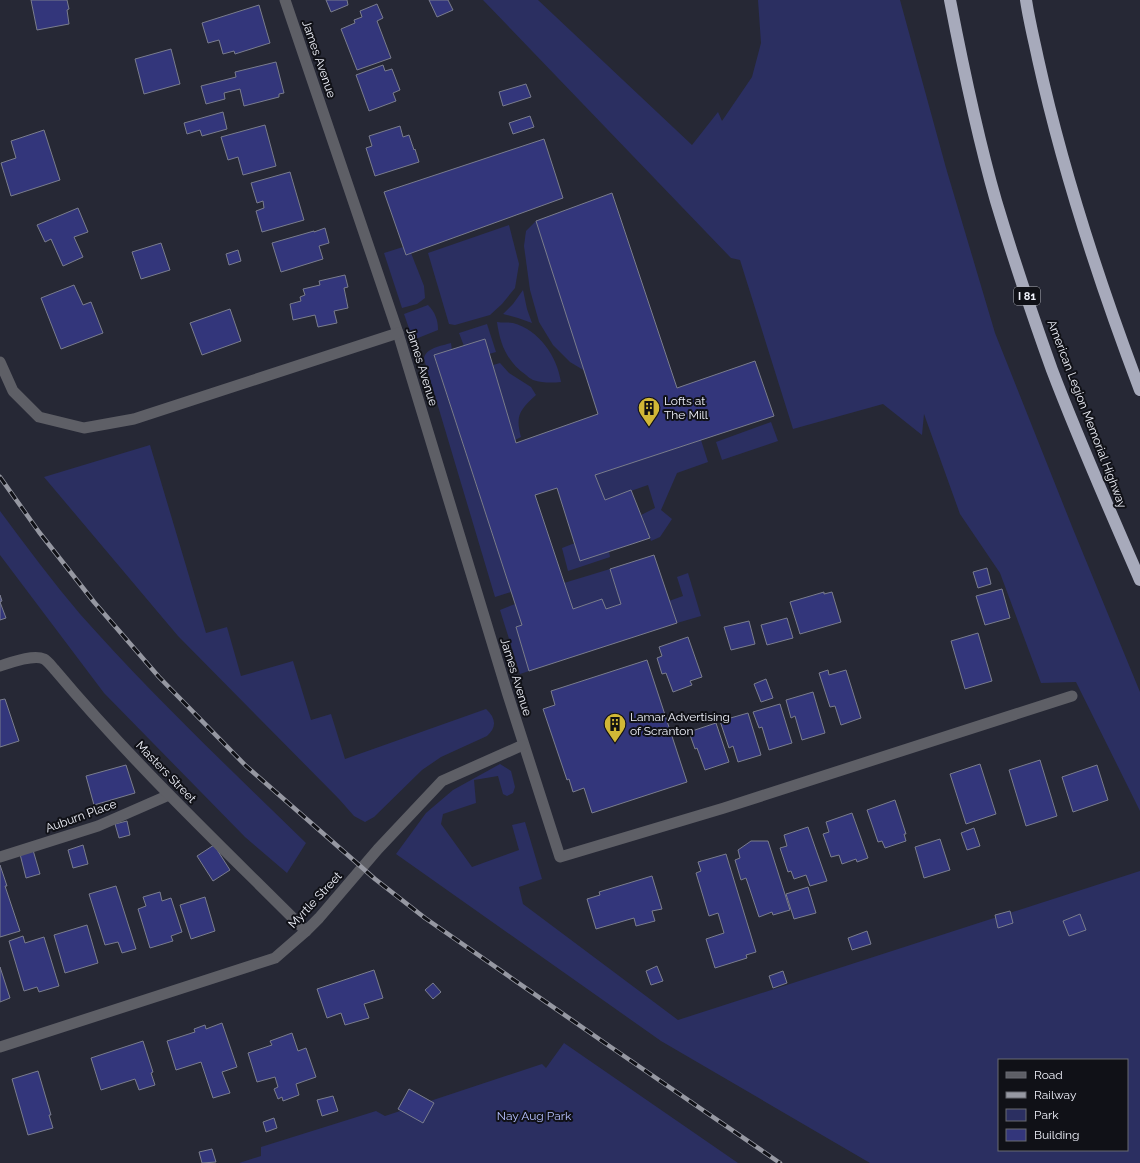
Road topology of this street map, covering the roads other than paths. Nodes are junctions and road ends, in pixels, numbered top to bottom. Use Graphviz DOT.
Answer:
graph roads {
  1 [pos="285,0"];
  2 [pos="950,0"];
  3 [pos="1026,0"];
  4 [pos="398,333"];
  5 [pos="0,362"];
  6 [pos="1140,390"];
  7 [pos="1140,580"];
  8 [pos="0,666"];
  9 [pos="1072,696"];
  10 [pos="523,745"];
  11 [pos="169,795"];
  12 [pos="0,857"];
  13 [pos="306,932"];
  14 [pos="0,1048"];
  1 -- 4 [label="street, James Avenue"];
  2 -- 7 [label="highway, American Legion Memorial Highway / I 81"];
  3 -- 6 [label="highway"];
  4 -- 5 [label="street"];
  4 -- 10 [label="street, James Avenue"];
  8 -- 11 [label="street, Masters Street"];
  9 -- 10 [label="street, James Avenue"];
  10 -- 13 [label="street, Myrtle Street"];
  11 -- 12 [label="street, Auburn Place"];
  11 -- 13 [label="street, Masters Street"];
  13 -- 14 [label="street, Myrtle Street"];
}
